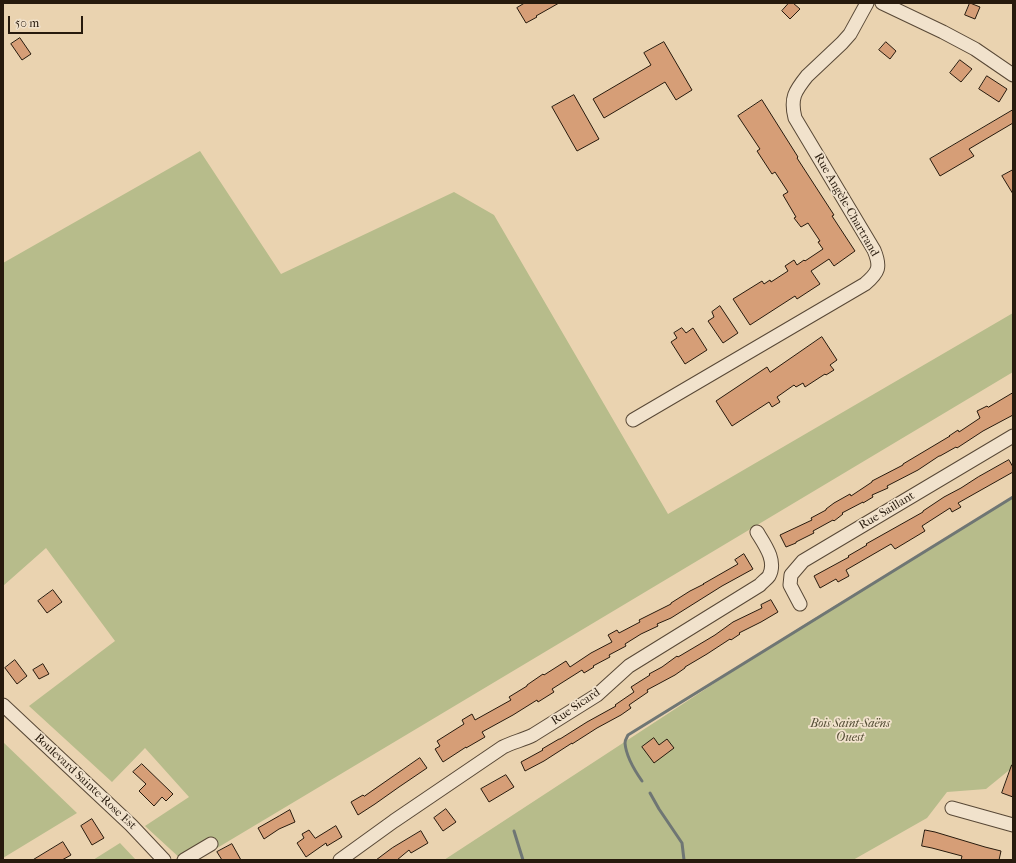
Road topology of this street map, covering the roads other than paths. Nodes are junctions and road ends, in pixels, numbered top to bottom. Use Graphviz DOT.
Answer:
graph roads {
  1 [pos="867,3"];
  2 [pos="882,3"];
  3 [pos="1013,75"];
  4 [pos="633,420"];
  5 [pos="1013,436"];
  6 [pos="757,532"];
  7 [pos="800,604"];
  8 [pos="3,705"];
  9 [pos="952,808"];
  10 [pos="1013,825"];
  11 [pos="211,844"];
  12 [pos="164,860"];
  13 [pos="184,860"];
  14 [pos="340,860"];
  1 -- 4 [label="street, Rue Angèle-Chartrand"];
  2 -- 3 [label="street"];
  5 -- 7 [label="street, Rue Saillant"];
  6 -- 14 [label="street, Rue Sicard"];
  8 -- 12 [label="street, Boulevard Sainte-Rose Est"];
  9 -- 10 [label="street"];
  11 -- 13 [label="street"];
}
